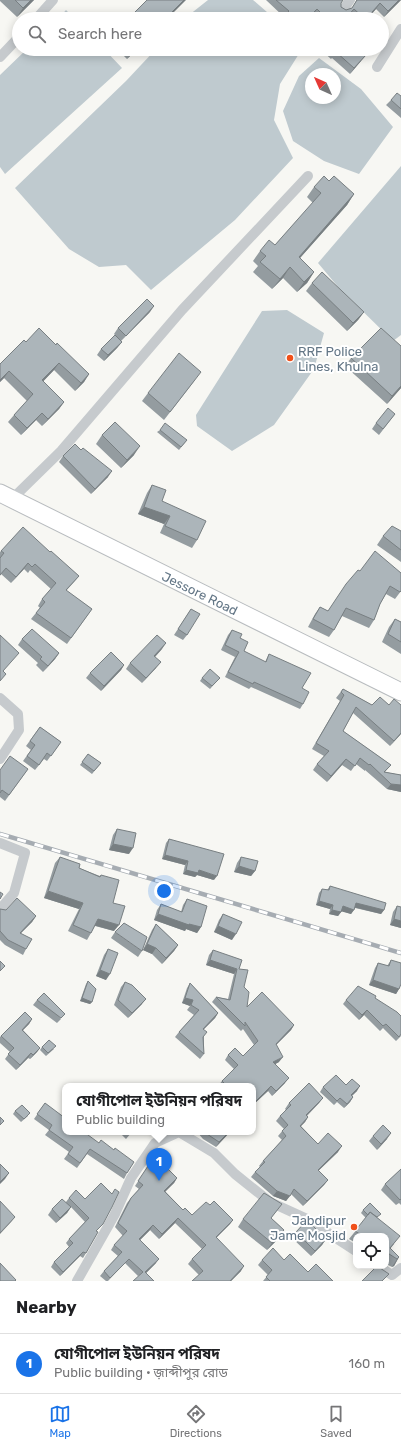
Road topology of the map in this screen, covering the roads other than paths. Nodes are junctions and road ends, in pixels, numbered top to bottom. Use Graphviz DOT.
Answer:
graph roads {
  1 [pos="53,0"];
  2 [pos="350,0"];
  3 [pos="343,10"];
  4 [pos="42,12"];
  5 [pos="401,29"];
  6 [pos="12,45"];
  7 [pos="389,49"];
  8 [pos="385,56"];
  9 [pos="0,57"];
  10 [pos="378,67"];
  11 [pos="308,176"];
  12 [pos="6,496"];
  13 [pos="401,692"];
  14 [pos="0,698"];
  15 [pos="0,759"];
  16 [pos="0,843"];
  17 [pos="0,909"];
  18 [pos="172,1135"];
  19 [pos="184,1135"];
  20 [pos="353,1249"];
  21 [pos="401,1268"];
  22 [pos="382,1269"];
  23 [pos="393,1278"];
  24 [pos="77,1281"];
  1 -- 4 [label="street"];
  2 -- 3 [label="street"];
  5 -- 7 [label="street"];
  6 -- 9 [label="street"];
  8 -- 10 [label="street"];
  11 -- 12 [label="street"];
  12 -- 13 [label="highway, Jessore Road"];
  14 -- 15 [label="street"];
  16 -- 17 [label="street"];
  18 -- 24 [label="street"];
  19 -- 20 [label="street"];
  21 -- 23 [label="street"];
  22 -- 23 [label="street"];
}
